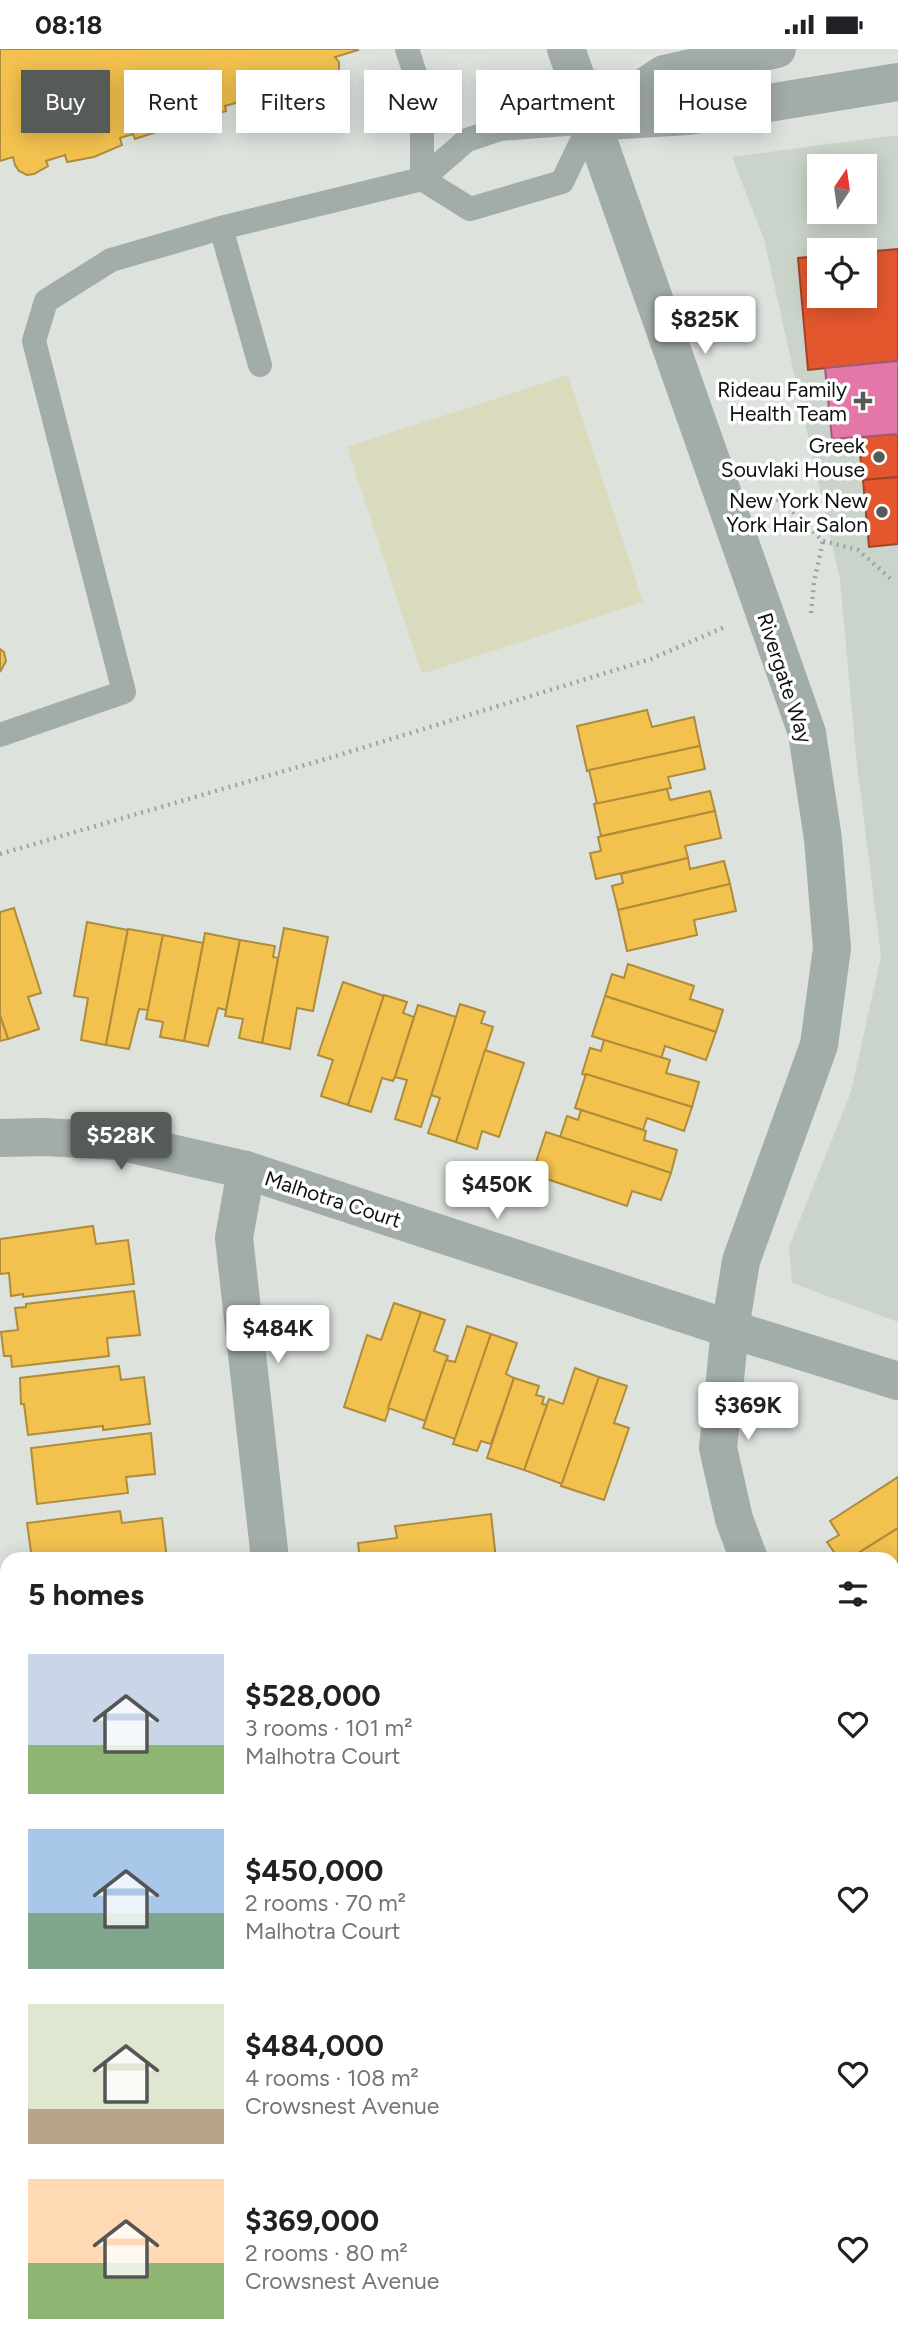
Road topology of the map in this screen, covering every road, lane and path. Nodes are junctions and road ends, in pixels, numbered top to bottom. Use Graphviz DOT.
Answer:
graph roads {
  1 [pos="407,49"];
  2 [pos="566,49"];
  3 [pos="777,49"];
  4 [pos="573,70"];
  5 [pos="898,82"];
  6 [pos="640,90"];
  7 [pos="640,119"];
  8 [pos="488,133"];
  9 [pos="586,133"];
  10 [pos="595,133"];
  11 [pos="422,179"];
  12 [pos="221,228"];
  13 [pos="260,365"];
  14 [pos="724,497"];
  15 [pos="823,541"];
  16 [pos="891,579"];
  17 [pos="769,625"];
  18 [pos="0,736"];
  19 [pos="0,854"];
  20 [pos="0,1138"];
  21 [pos="246,1170"];
  22 [pos="730,1329"];
  23 [pos="898,1381"];
  24 [pos="269,1552"];
  25 [pos="746,1552"];
  1 -- 11 [label="lane"];
  2 -- 4 [label="street, Rivergate Way"];
  3 -- 6 [label="street"];
  5 -- 7 [label="street"];
  8 -- 11 [label="lane"];
  9 -- 11 [label="lane"];
  10 -- 14 [label="street, Rivergate Way"];
  11 -- 12 [label="lane"];
  12 -- 13 [label="lane"];
  12 -- 18 [label="lane"];
  14 -- 15 [label="path"];
  14 -- 17 [label="street, Rivergate Way"];
  15 -- 16 [label="path"];
  15 -- 17 [label="path"];
  17 -- 19 [label="path"];
  17 -- 22 [label="street, Rivergate Way"];
  20 -- 21 [label="street, Malhotra Court"];
  21 -- 22 [label="street, Malhotra Court"];
  21 -- 24 [label="street"];
  22 -- 23 [label="street, Malhotra Court"];
  22 -- 25 [label="street, Rivergate Way"];
}
